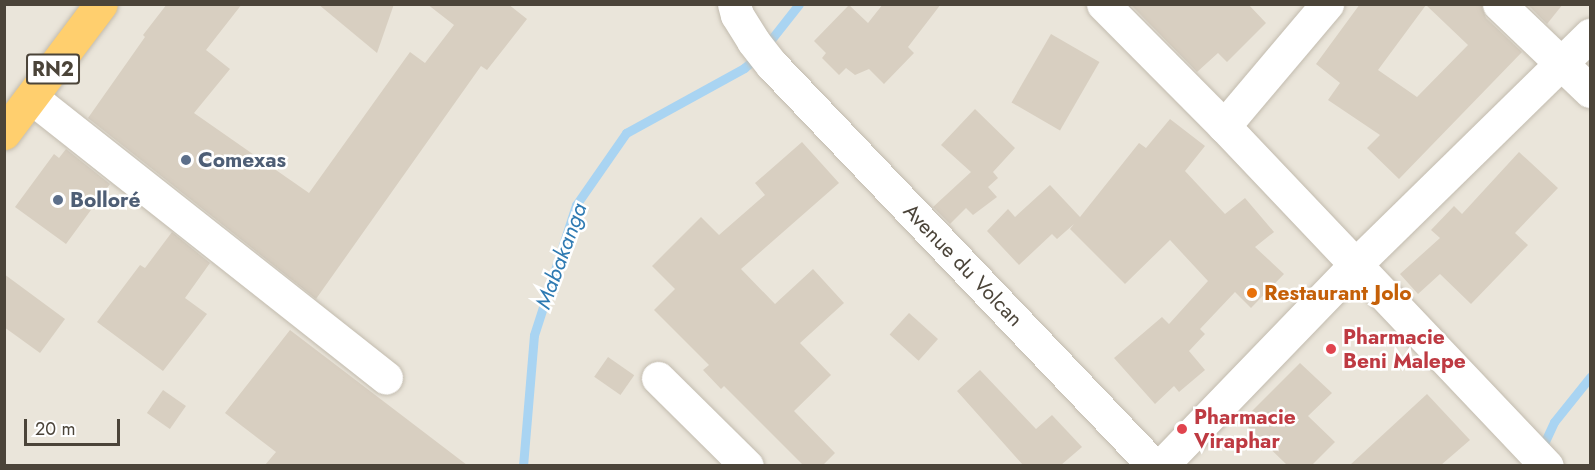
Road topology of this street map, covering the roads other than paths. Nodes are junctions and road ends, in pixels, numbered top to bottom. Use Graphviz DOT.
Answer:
graph roads {
  1 [pos="101,4"];
  2 [pos="734,4"];
  3 [pos="1103,4"];
  4 [pos="1328,4"];
  5 [pos="1499,4"];
  6 [pos="1590,35"];
  7 [pos="1563,63"];
  8 [pos="1590,92"];
  9 [pos="32,98"];
  10 [pos="1224,126"];
  11 [pos="4,133"];
  12 [pos="1355,265"];
  13 [pos="386,378"];
  14 [pos="658,378"];
  15 [pos="1539,456"];
  16 [pos="747,465"];
  17 [pos="1154,465"];
  18 [pos="1161,465"];
  1 -- 9 [label="highway, RN2"];
  2 -- 17 [label="street, Avenue du Volcan"];
  3 -- 10 [label="street"];
  4 -- 10 [label="street"];
  5 -- 7 [label="street"];
  6 -- 7 [label="street"];
  7 -- 8 [label="street"];
  7 -- 12 [label="street"];
  9 -- 11 [label="highway, RN2"];
  9 -- 13 [label="street"];
  10 -- 12 [label="street"];
  12 -- 15 [label="street"];
  12 -- 18 [label="street"];
  14 -- 16 [label="street"];
}
